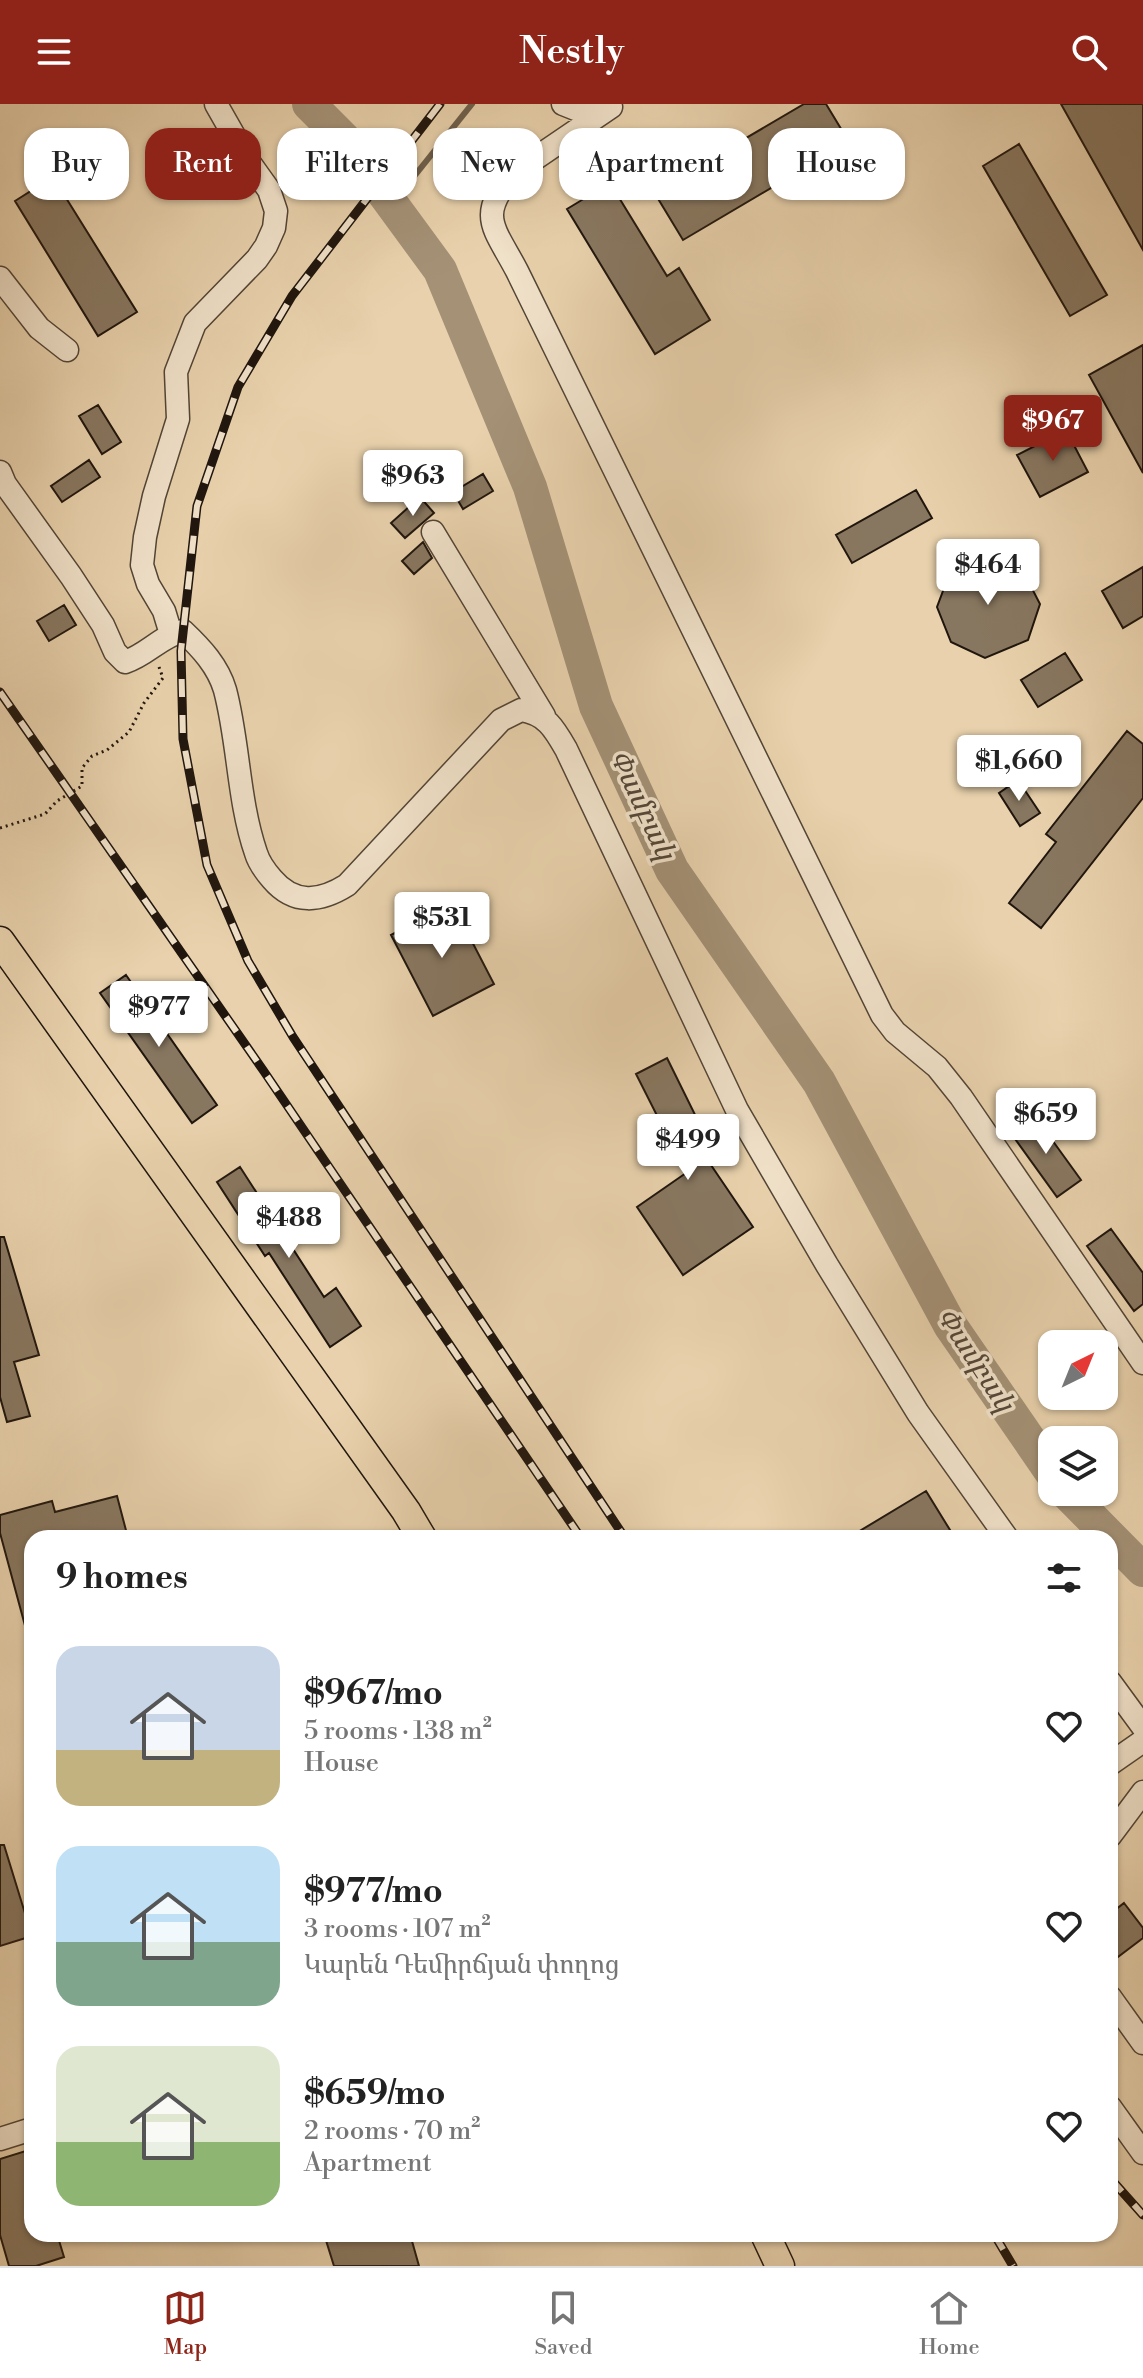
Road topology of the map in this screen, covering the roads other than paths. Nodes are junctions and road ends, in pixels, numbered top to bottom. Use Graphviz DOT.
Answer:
graph roads {
  1 [pos="216,104"];
  2 [pos="563,104"];
  3 [pos="613,105"];
  4 [pos="0,278"];
  5 [pos="67,350"];
  6 [pos="0,472"];
  7 [pos="433,532"];
  8 [pos="171,634"];
  9 [pos="544,716"];
  10 [pos="0,941"];
  11 [pos="1143,1363"];
  12 [pos="417,1530"];
  13 [pos="1001,1530"];
  14 [pos="1118,1693"];
  15 [pos="1143,1727"];
  16 [pos="1143,1741"];
  17 [pos="1118,1758"];
  18 [pos="1143,1792"];
  19 [pos="1118,1825"];
  20 [pos="1118,2008"];
  21 [pos="1143,2043"];
  22 [pos="1118,2118"];
  23 [pos="24,2132"];
  24 [pos="0,2139"];
  25 [pos="1143,2153"];
  26 [pos="769,2242"];
  27 [pos="780,2266"];
  1 -- 8 [label="street"];
  2 -- 3 [label="street"];
  3 -- 11 [label="street"];
  4 -- 5 [label="street"];
  6 -- 8 [label="street"];
  7 -- 9 [label="street"];
  8 -- 9 [label="street"];
  9 -- 13 [label="street"];
  10 -- 12 [label="main road"];
  14 -- 15 [label="street"];
  16 -- 17 [label="street"];
  18 -- 19 [label="street"];
  20 -- 21 [label="street"];
  22 -- 25 [label="street"];
  23 -- 24 [label="street"];
  26 -- 27 [label="main road"];
}
